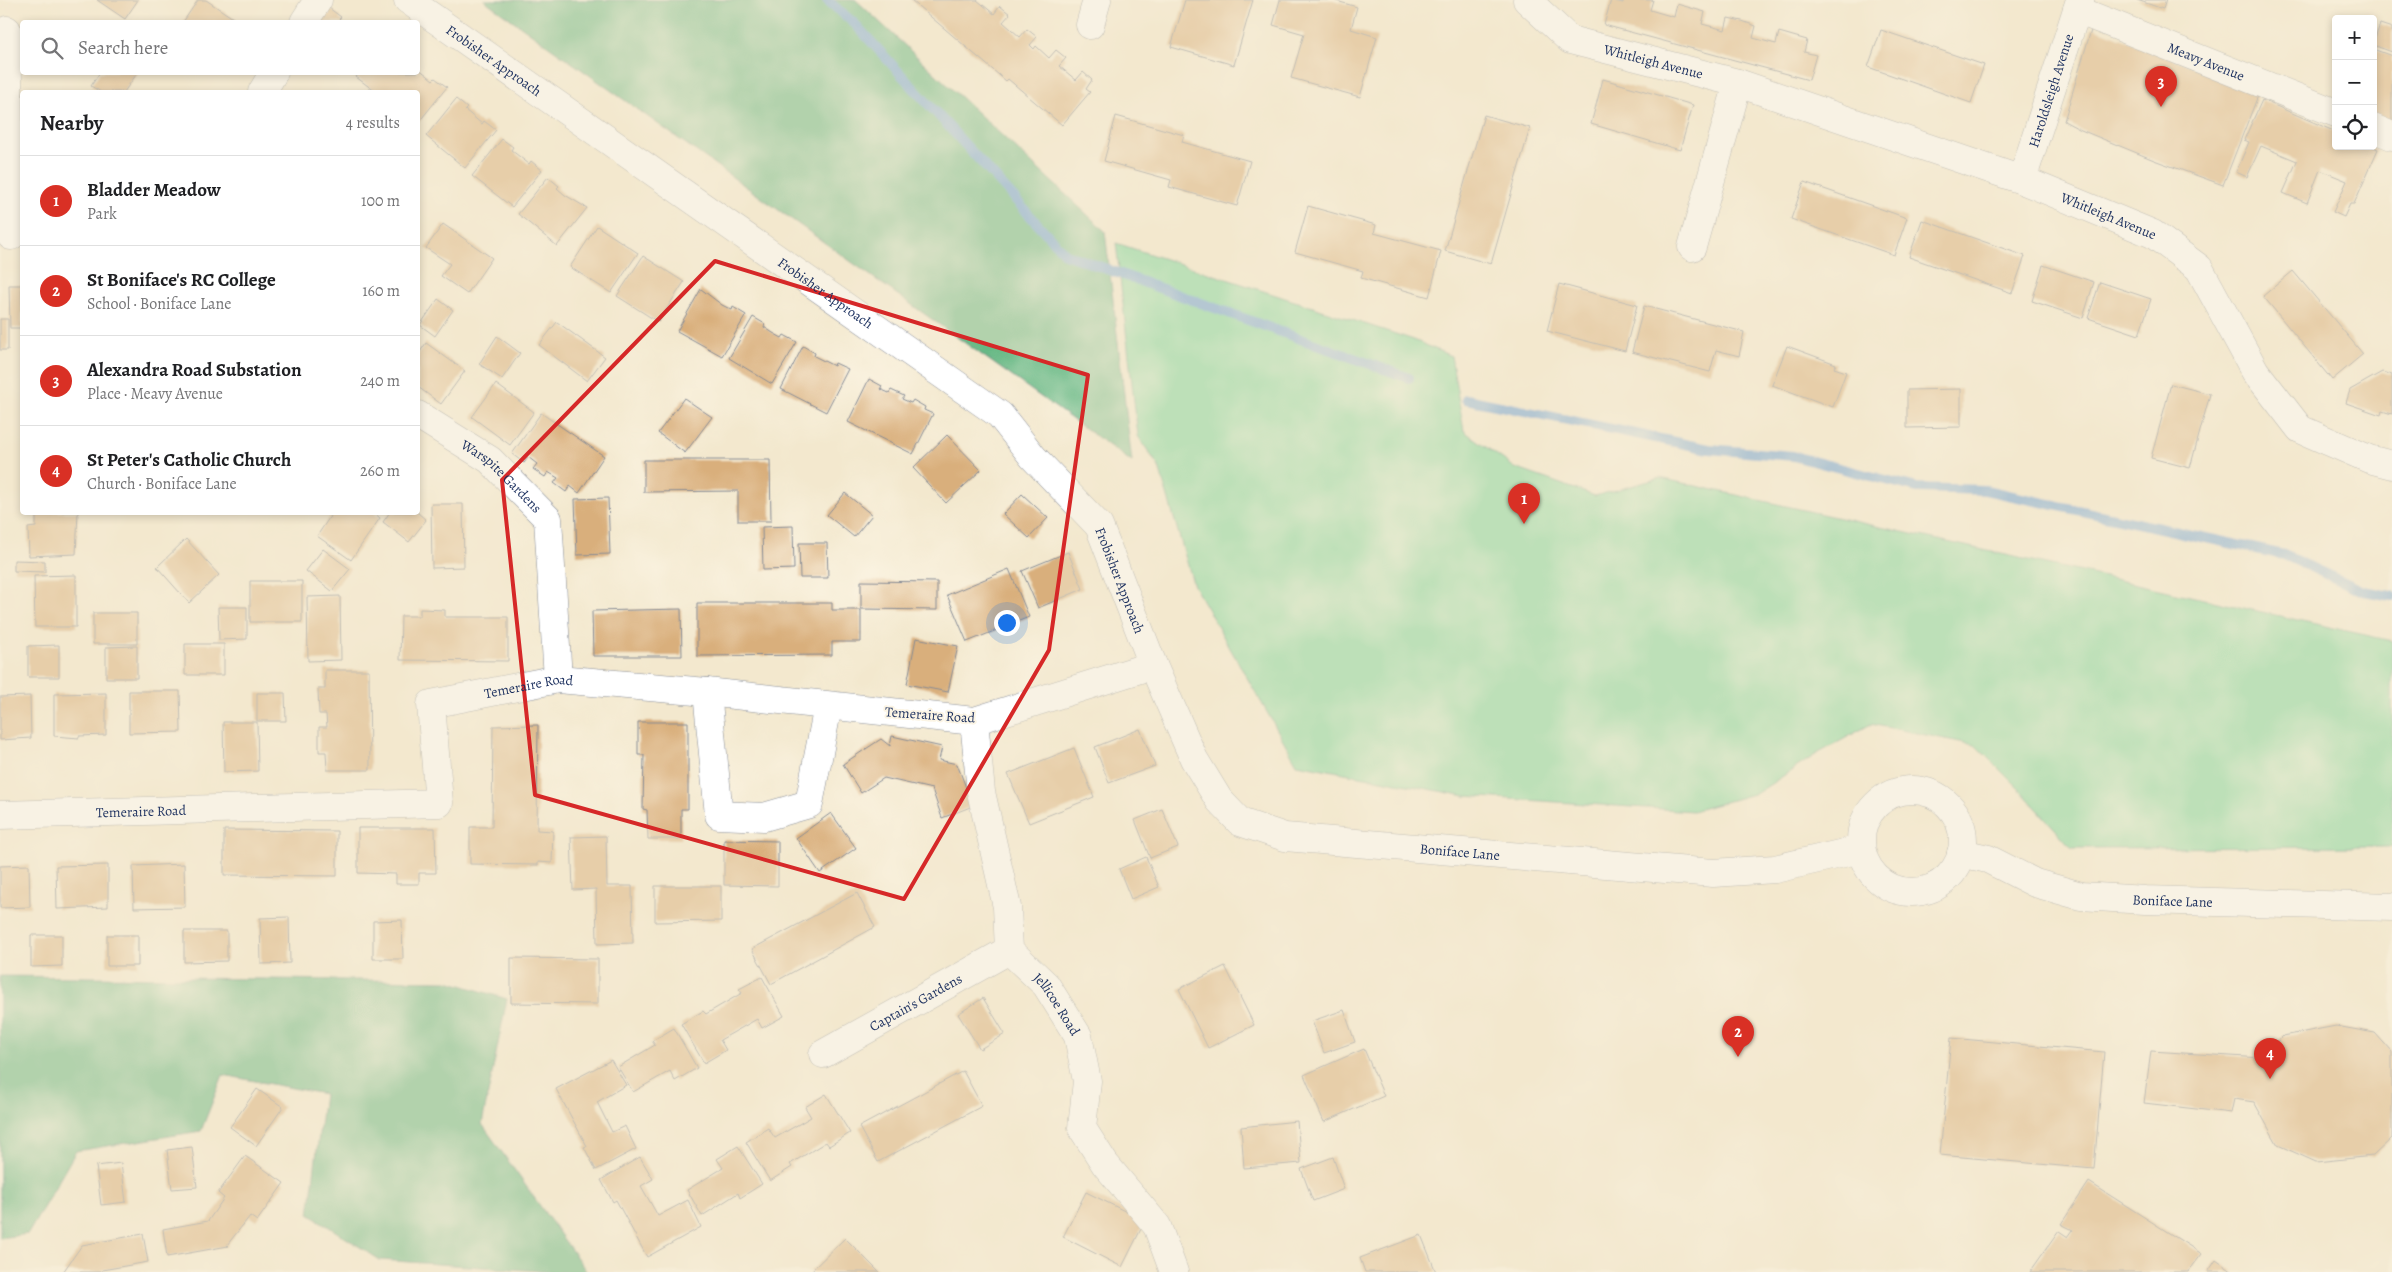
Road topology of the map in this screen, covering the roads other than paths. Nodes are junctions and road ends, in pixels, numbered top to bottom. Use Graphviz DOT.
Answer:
graph roads {
  1 [pos="318,0"];
  2 [pos="408,0"];
  3 [pos="1528,0"];
  4 [pos="2079,5"];
  5 [pos="305,20"];
  6 [pos="7,30"];
  7 [pos="272,75"];
  8 [pos="1738,83"];
  9 [pos="263,90"];
  10 [pos="2332,111"];
  11 [pos="2377,130"];
  12 [pos="2392,136"];
  13 [pos="2022,180"];
  14 [pos="11,237"];
  15 [pos="1692,247"];
  16 [pos="420,416"];
  17 [pos="2392,465"];
  18 [pos="1153,665"];
  19 [pos="558,680"];
  20 [pos="707,692"];
  21 [pos="828,706"];
  22 [pos="974,721"];
  23 [pos="0,815"];
  24 [pos="1861,849"];
  25 [pos="1961,853"];
  26 [pos="2392,907"];
  27 [pos="1009,950"];
  28 [pos="823,1054"];
  29 [pos="1174,1272"];
  1 -- 5 [label="street"];
  2 -- 18 [label="street, Frobisher Approach"];
  3 -- 8 [label="street, Whitleigh Avenue"];
  4 -- 10 [label="street, Meavy Avenue"];
  4 -- 13 [label="street, Haroldsleigh Avenue"];
  6 -- 14 [label="street"];
  7 -- 9 [label="street"];
  8 -- 13 [label="street, Whitleigh Avenue"];
  8 -- 15 [label="street"];
  11 -- 12 [label="street"];
  13 -- 17 [label="street, Whitleigh Avenue"];
  16 -- 19 [label="street, Warspite Gardens"];
  18 -- 22 [label="street, Temeraire Road"];
  18 -- 24 [label="street, Boniface Lane"];
  19 -- 20 [label="street, Temeraire Road"];
  19 -- 23 [label="street, Temeraire Road"];
  20 -- 21 [label="street, Temeraire Road"];
  20 -- 21 [label="street"];
  21 -- 22 [label="street, Temeraire Road"];
  22 -- 27 [label="street"];
  24 -- 25 [label="street"];
  24 -- 25 [label="street"];
  25 -- 26 [label="street, Boniface Lane"];
  27 -- 28 [label="street, Captain's Gardens"];
  27 -- 29 [label="street, Jellicoe Road"];
}
